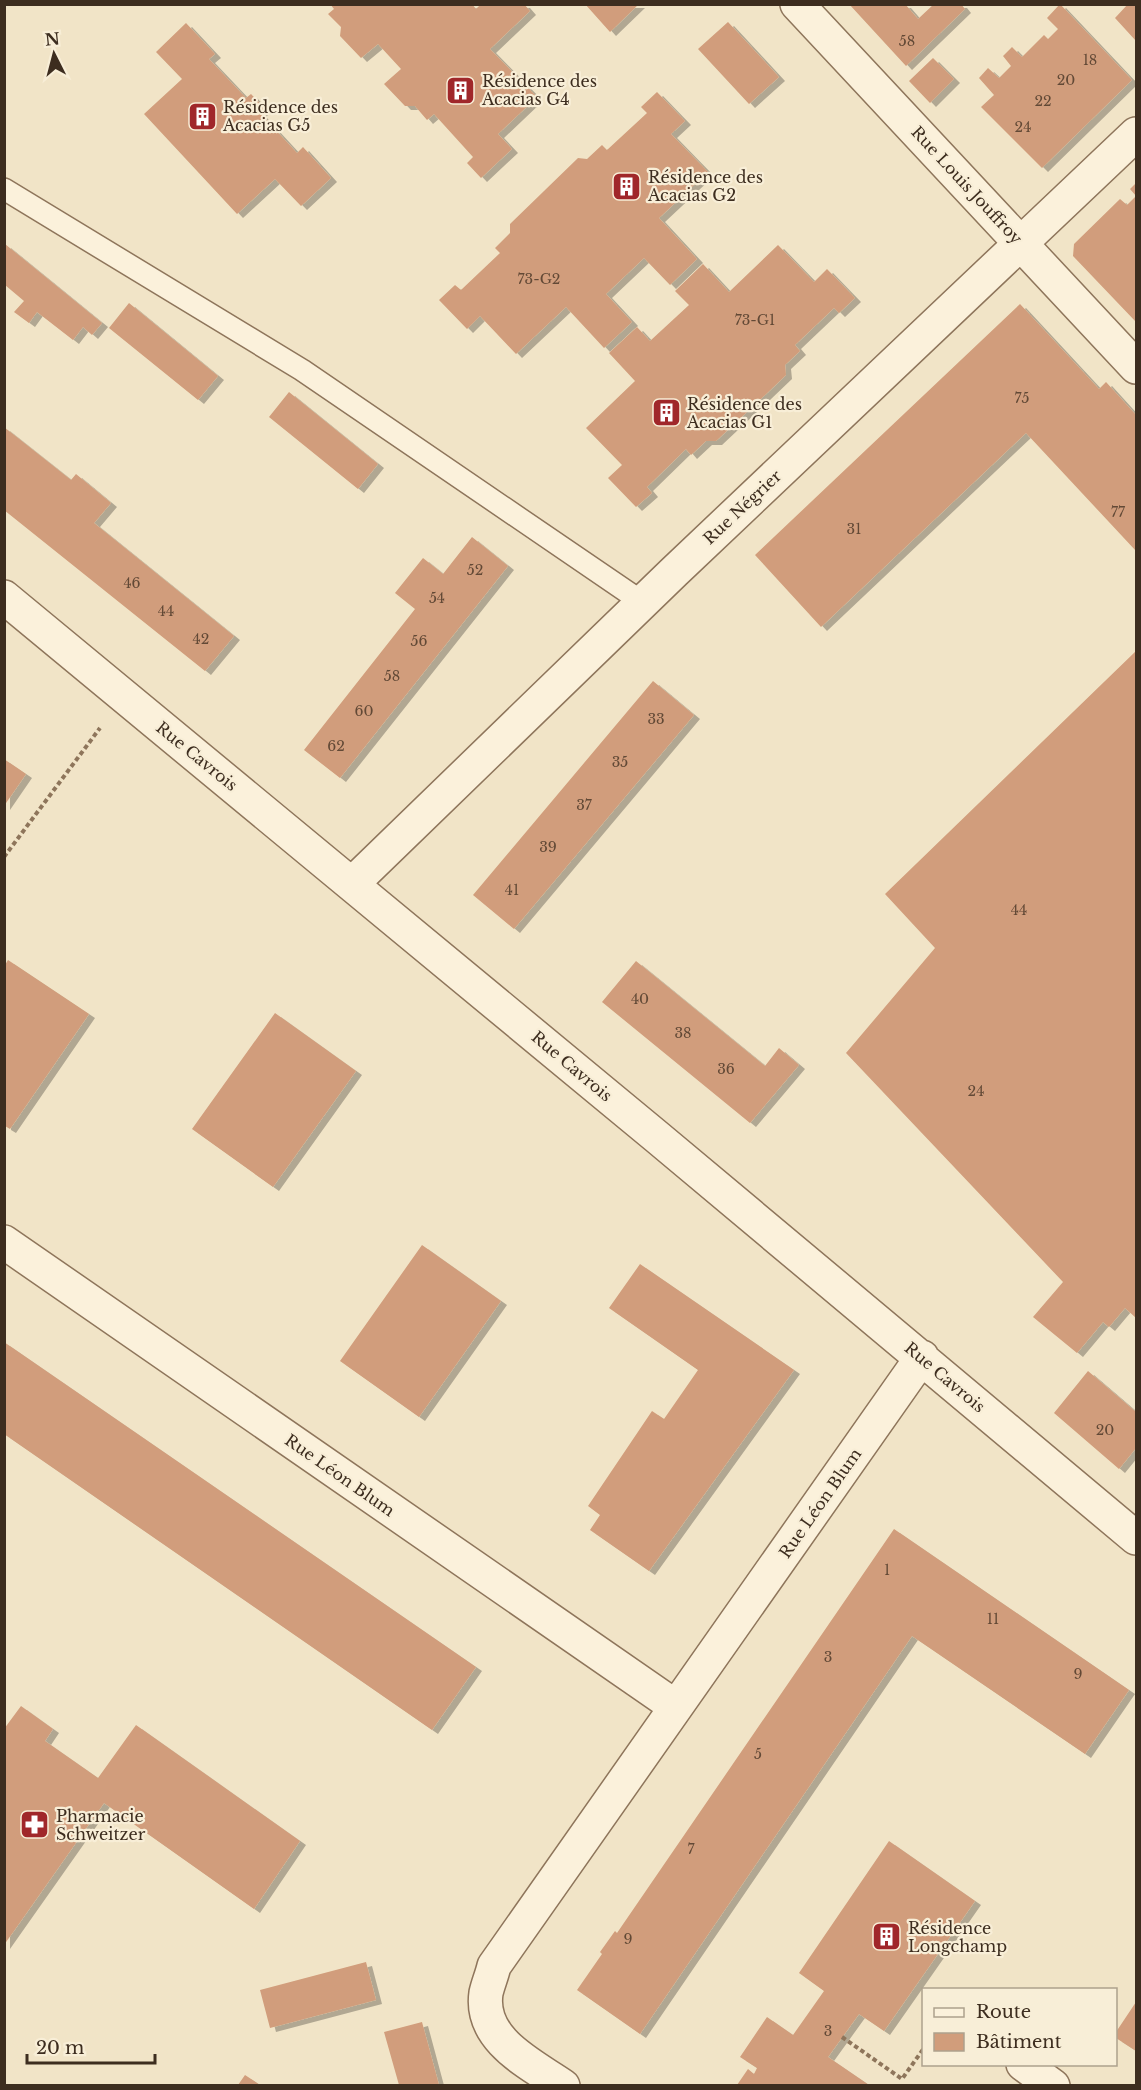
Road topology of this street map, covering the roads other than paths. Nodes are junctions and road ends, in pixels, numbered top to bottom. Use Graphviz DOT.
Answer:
graph roads {
  1 [pos="797,4"];
  2 [pos="1137,134"];
  3 [pos="4,189"];
  4 [pos="1021,244"];
  5 [pos="1137,366"];
  6 [pos="4,597"];
  7 [pos="642,602"];
  8 [pos="352,884"];
  9 [pos="4,1242"];
  10 [pos="922,1358"];
  11 [pos="1137,1538"];
  12 [pos="676,1707"];
  13 [pos="1026,2066"];
  14 [pos="563,2085"];
  15 [pos="1053,2085"];
  1 -- 4 [label="street, Rue Louis Jouffroy"];
  2 -- 4 [label="street, Rue Négrier"];
  3 -- 7 [label="lane"];
  4 -- 5 [label="street, Rue Louis Jouffroy"];
  4 -- 7 [label="street, Rue Négrier"];
  6 -- 8 [label="street, Rue Cavrois"];
  7 -- 8 [label="street, Rue Négrier"];
  8 -- 10 [label="street, Rue Cavrois"];
  9 -- 12 [label="street, Rue Léon Blum"];
  10 -- 11 [label="street, Rue Cavrois"];
  10 -- 12 [label="street, Rue Léon Blum"];
  12 -- 14 [label="street, Rue Léon Blum"];
  13 -- 15 [label="street"];
}
